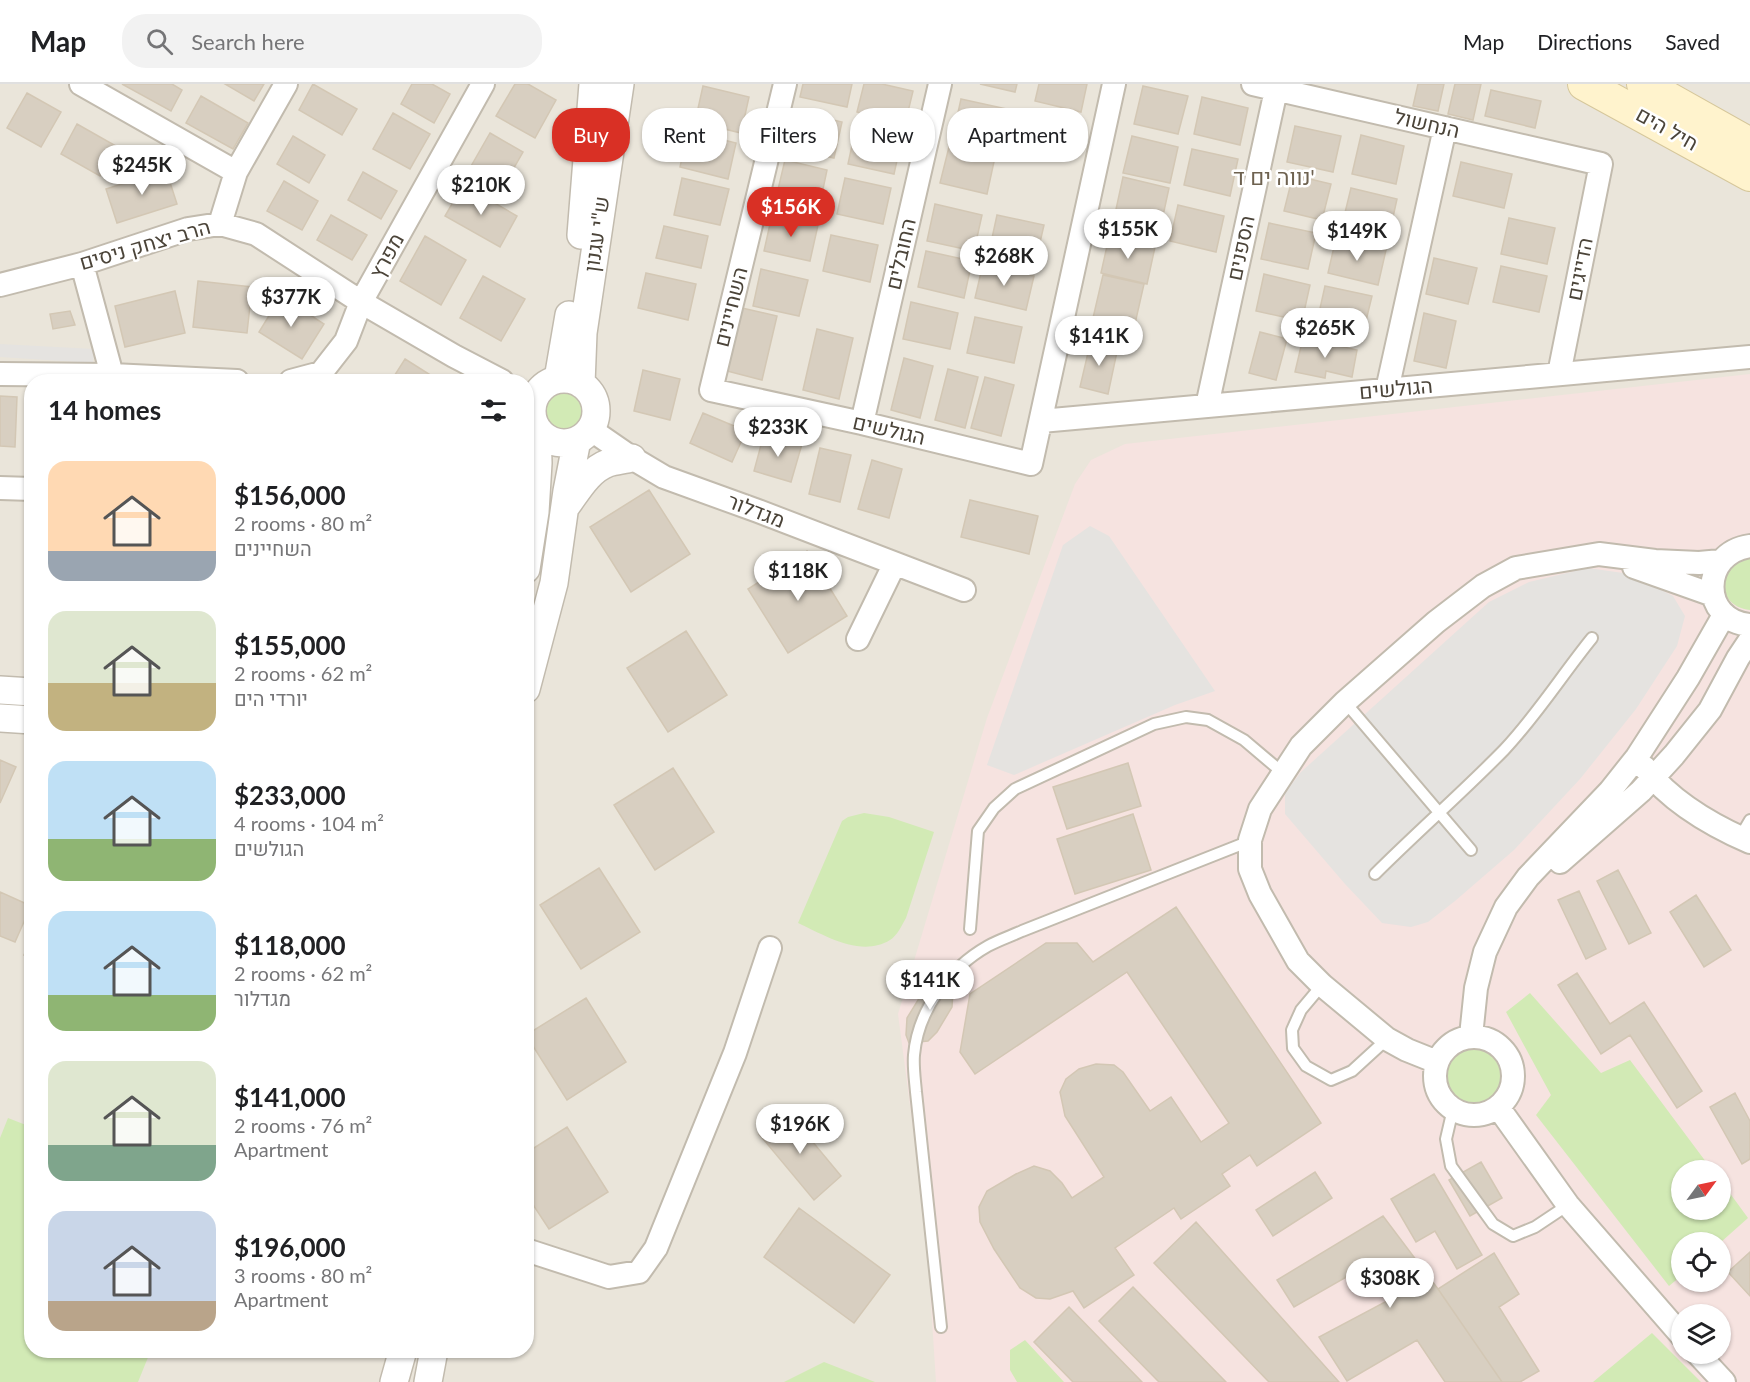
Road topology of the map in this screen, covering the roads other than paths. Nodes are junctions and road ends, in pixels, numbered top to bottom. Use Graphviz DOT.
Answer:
graph roads {
  1 [pos="81,84"];
  2 [pos="286,84"];
  3 [pos="483,84"];
  4 [pos="593,84"];
  5 [pos="620,84"];
  6 [pos="785,84"];
  7 [pos="940,84"];
  8 [pos="1114,84"];
  9 [pos="1252,84"];
  10 [pos="1584,84"];
  11 [pos="1643,84"];
  12 [pos="1276,90"];
  13 [pos="1445,128"];
  14 [pos="1750,144"];
  15 [pos="1601,164"];
  16 [pos="236,172"];
  17 [pos="1750,176"];
  18 [pos="220,224"];
  19 [pos="82,264"];
  20 [pos="0,285"];
  21 [pos="361,302"];
  22 [pos="1750,357"];
  23 [pos="0,374"];
  24 [pos="24,374"];
  25 [pos="112,374"];
  26 [pos="317,374"];
  27 [pos="488,374"];
  28 [pos="1559,374"];
  29 [pos="570,382"];
  30 [pos="711,390"];
  31 [pos="1387,390"];
  32 [pos="534,393"];
  33 [pos="1206,406"];
  34 [pos="534,421"];
  35 [pos="1041,421"];
  36 [pos="862,423"];
  37 [pos="537,428"];
  38 [pos="584,434"];
  39 [pos="632,459"];
  40 [pos="0,488"];
  41 [pos="24,489"];
  42 [pos="565,509"];
  43 [pos="534,518"];
  44 [pos="1750,546"];
  45 [pos="1599,554"];
  46 [pos="1721,561"];
  47 [pos="894,565"];
  48 [pos="964,590"];
  49 [pos="1713,595"];
  50 [pos="1724,615"];
  51 [pos="1750,626"];
  52 [pos="1592,638"];
  53 [pos="858,639"];
  54 [pos="1750,640"];
  55 [pos="534,659"];
  56 [pos="0,690"];
  57 [pos="24,692"];
  58 [pos="1345,702"];
  59 [pos="0,718"];
  60 [pos="24,720"];
  61 [pos="1637,757"];
  62 [pos="1283,773"];
  63 [pos="1654,778"];
  64 [pos="1439,812"];
  65 [pos="1747,833"];
  66 [pos="1250,840"];
  67 [pos="1471,850"];
  68 [pos="1375,874"];
  69 [pos="970,929"];
  70 [pos="770,948"];
  71 [pos="1322,985"];
  72 [pos="1476,988"];
  73 [pos="1471,1036"];
  74 [pos="1387,1039"];
  75 [pos="1437,1062"];
  76 [pos="1498,1107"];
  77 [pos="1453,1109"];
  78 [pos="1568,1205"];
  79 [pos="534,1253"];
  80 [pos="1671,1323"];
  81 [pos="941,1327"];
  82 [pos="401,1358"];
  83 [pos="433,1358"];
  84 [pos="1707,1364"];
  85 [pos="394,1382"];
  86 [pos="428,1382"];
  87 [pos="1724,1382"];
  1 -- 16 [label="street"];
  2 -- 16 [label="street"];
  3 -- 21 [label="street, מפרץ"];
  4 -- 29 [label="street, ש\"י עגנון"];
  5 -- 29 [label="street, ש\"י עגנון"];
  6 -- 30 [label="street, השחיינים"];
  7 -- 36 [label="street, החובלים"];
  8 -- 35 [label="street"];
  9 -- 12 [label="street, הנחשול"];
  10 -- 17 [label="main road, חיל הים"];
  11 -- 14 [label="main road, חיל הים"];
  12 -- 13 [label="street, הנחשול"];
  12 -- 33 [label="street, הספנים"];
  13 -- 15 [label="street, הנחשול"];
  13 -- 31 [label="street"];
  15 -- 28 [label="street, הדייגים"];
  16 -- 18 [label="street"];
  18 -- 19 [label="street, הרב יצחק ניסים"];
  18 -- 21 [label="street, הרב יצחק ניסים"];
  19 -- 20 [label="street, הרב יצחק ניסים"];
  19 -- 25 [label="street"];
  21 -- 26 [label="street, מפרץ"];
  21 -- 27 [label="street, הרב יצחק ניסים"];
  22 -- 28 [label="street, הגולשים"];
  23 -- 24 [label="street"];
  28 -- 31 [label="street, הגולשים"];
  29 -- 32 [label="street"];
  29 -- 38 [label="street"];
  30 -- 36 [label="street, הגולשים"];
  31 -- 33 [label="street, הגולשים"];
  33 -- 35 [label="street, הגולשים"];
  34 -- 37 [label="street"];
  35 -- 36 [label="street, הגולשים"];
  37 -- 38 [label="street"];
  37 -- 43 [label="street"];
  38 -- 39 [label="street, מגדלור"];
  38 -- 42 [label="street"];
  39 -- 42 [label="street"];
  39 -- 47 [label="street, מגדלור"];
  40 -- 41 [label="street"];
  42 -- 55 [label="street"];
  44 -- 46 [label="street"];
  45 -- 46 [label="street"];
  45 -- 49 [label="street"];
  45 -- 58 [label="street"];
  46 -- 49 [label="street"];
  47 -- 48 [label="street, מגדלור"];
  47 -- 53 [label="street"];
  49 -- 50 [label="street"];
  50 -- 51 [label="street"];
  50 -- 61 [label="street"];
  52 -- 64 [label="lane"];
  54 -- 63 [label="street"];
  56 -- 57 [label="street"];
  58 -- 62 [label="street"];
  58 -- 64 [label="lane"];
  59 -- 60 [label="street"];
  61 -- 63 [label="street"];
  61 -- 72 [label="street"];
  62 -- 66 [label="street"];
  62 -- 69 [label="lane"];
  63 -- 65 [label="street"];
  63 -- 72 [label="street"];
  64 -- 67 [label="lane"];
  64 -- 68 [label="lane"];
  66 -- 71 [label="street"];
  66 -- 81 [label="lane"];
  70 -- 79 [label="street"];
  71 -- 74 [label="street"];
  71 -- 74 [label="lane"];
  72 -- 73 [label="street"];
  73 -- 75 [label="street"];
  73 -- 76 [label="street"];
  74 -- 75 [label="street"];
  75 -- 77 [label="street"];
  76 -- 77 [label="street"];
  76 -- 78 [label="street"];
  77 -- 78 [label="lane"];
  78 -- 80 [label="street"];
  82 -- 85 [label="street"];
  83 -- 86 [label="street"];
  84 -- 87 [label="street"];
}
